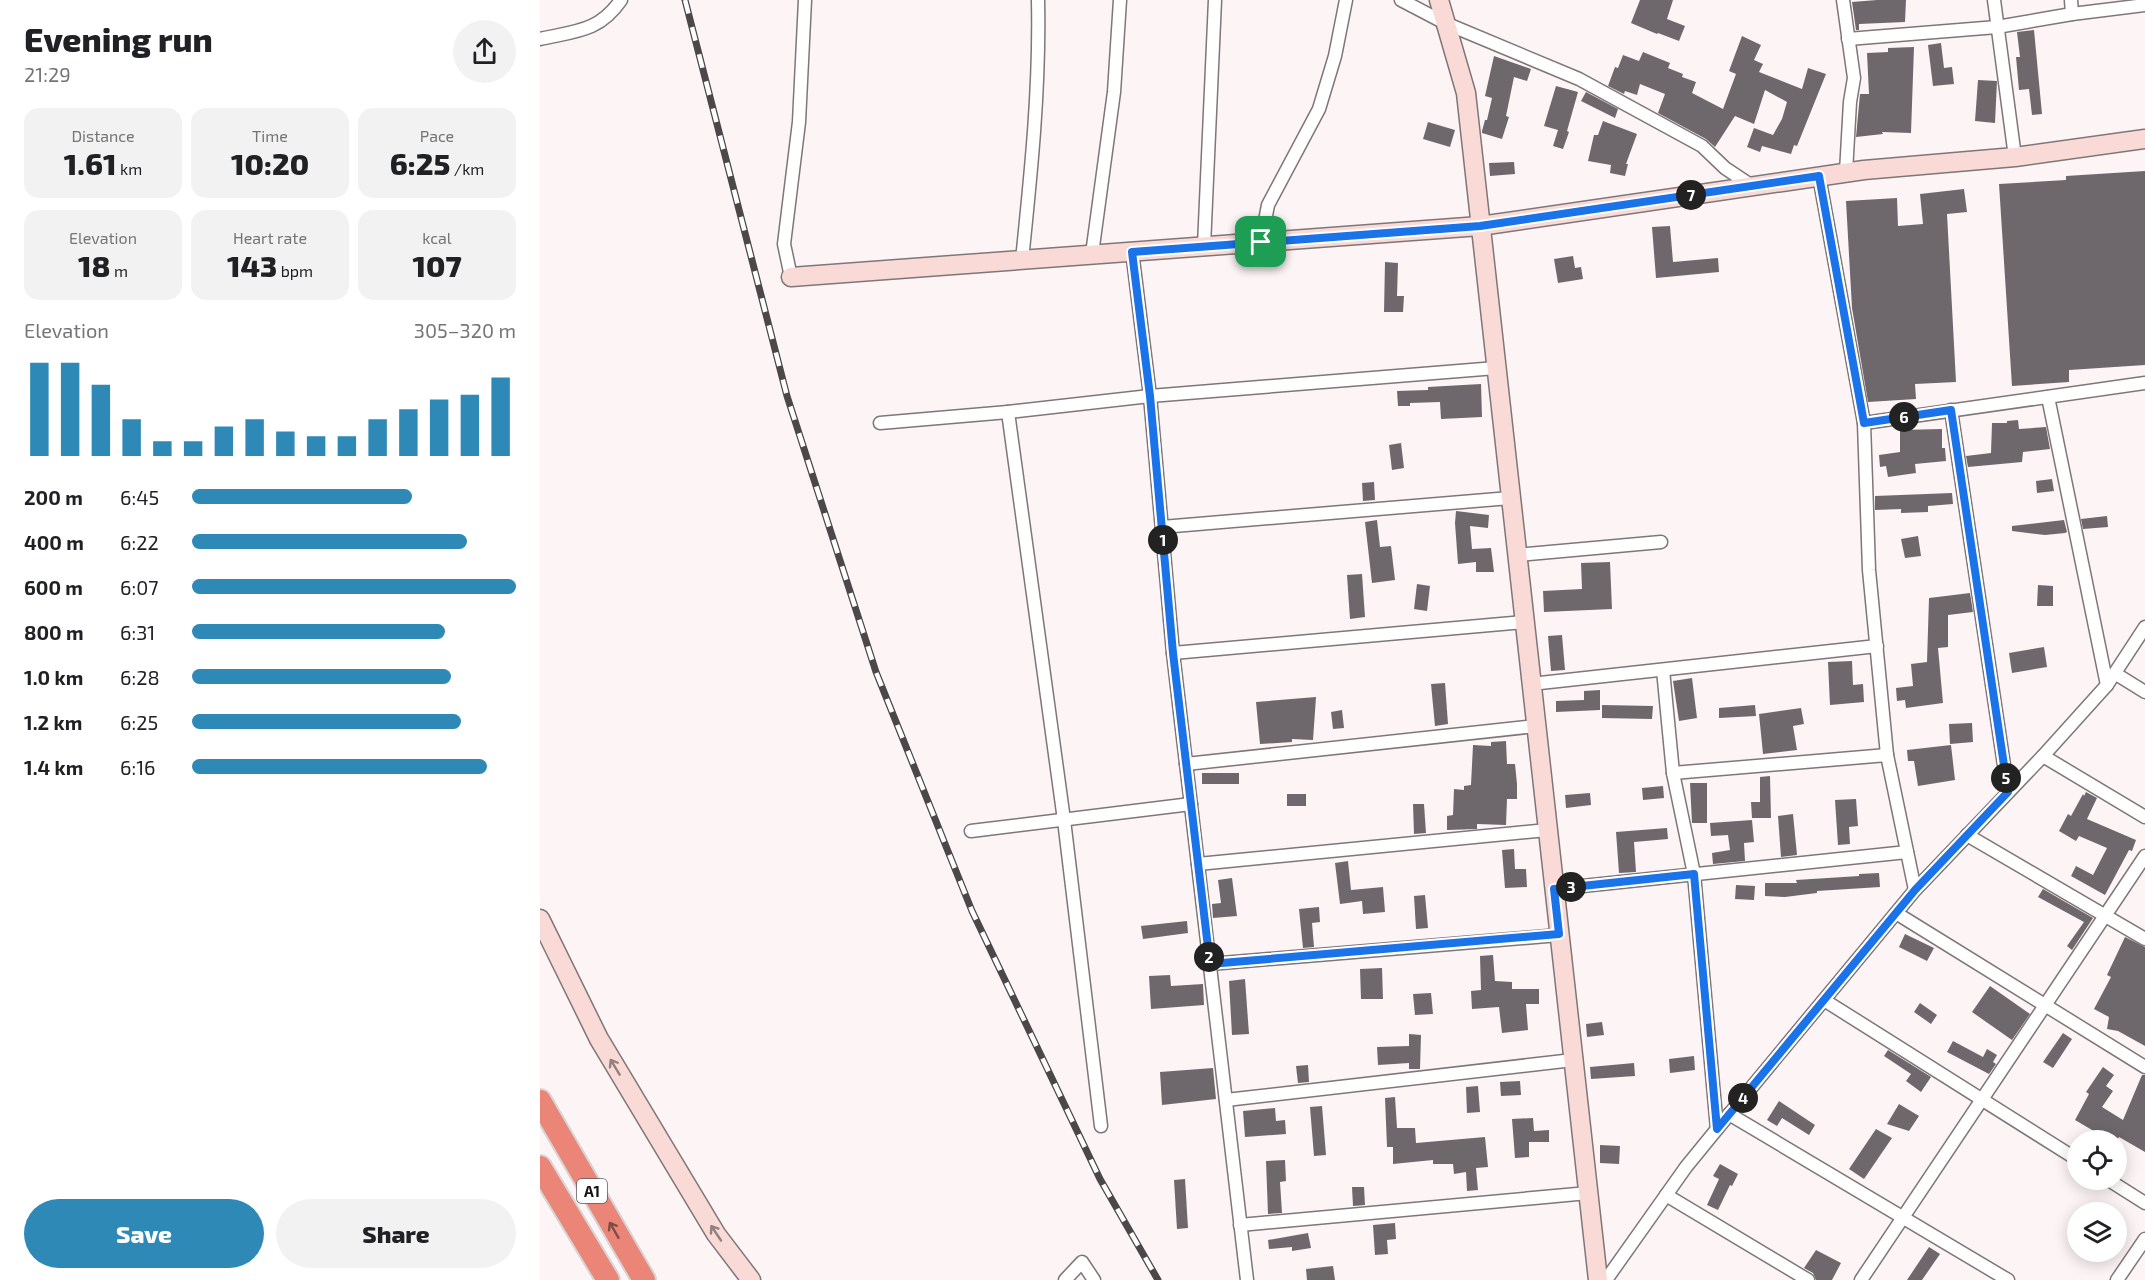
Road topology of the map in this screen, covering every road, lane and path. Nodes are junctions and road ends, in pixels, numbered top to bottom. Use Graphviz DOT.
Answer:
graph roads {
  1 [pos="621,0"];
  2 [pos="806,0"];
  3 [pos="1038,0"];
  4 [pos="1120,0"];
  5 [pos="1215,0"];
  6 [pos="1346,0"];
  7 [pos="1401,0"];
  8 [pos="1439,0"];
  9 [pos="1843,0"];
  10 [pos="1994,0"];
  11 [pos="2071,0"];
  12 [pos="2145,5"];
  13 [pos="614,6"];
  14 [pos="2072,14"];
  15 [pos="1445,23"];
  16 [pos="1998,27"];
  17 [pos="540,39"];
  18 [pos="1848,39"];
  19 [pos="2145,139"];
  20 [pos="2015,157"];
  21 [pos="1846,172"];
  22 [pos="1819,176"];
  23 [pos="1752,186"];
  24 [pos="1480,226"];
  25 [pos="1261,242"];
  26 [pos="1204,246"];
  27 [pos="1132,252"];
  28 [pos="1092,254"];
  29 [pos="1022,260"];
  30 [pos="791,277"];
  31 [pos="1496,368"];
  32 [pos="2145,383"];
  33 [pos="1150,396"];
  34 [pos="2048,397"];
  35 [pos="1951,410"];
  36 [pos="1008,412"];
  37 [pos="880,423"];
  38 [pos="1864,423"];
  39 [pos="1510,498"];
  40 [pos="1161,527"];
  41 [pos="1661,542"];
  42 [pos="1517,555"];
  43 [pos="1524,622"];
  44 [pos="2145,627"];
  45 [pos="1877,646"];
  46 [pos="1173,653"];
  47 [pos="1663,670"];
  48 [pos="2116,674"];
  49 [pos="1531,684"];
  50 [pos="2107,686"];
  51 [pos="2145,692"];
  52 [pos="1536,726"];
  53 [pos="1887,754"];
  54 [pos="2043,756"];
  55 [pos="1186,764"];
  56 [pos="1672,773"];
  57 [pos="2008,792"];
  58 [pos="1191,804"];
  59 [pos="2145,817"];
  60 [pos="1064,820"];
  61 [pos="1547,830"];
  62 [pos="971,831"];
  63 [pos="1967,835"];
  64 [pos="1907,852"];
  65 [pos="2145,856"];
  66 [pos="1198,864"];
  67 [pos="1694,874"];
  68 [pos="1554,889"];
  69 [pos="1915,890"];
  70 [pos="1896,913"];
  71 [pos="2105,915"];
  72 [pos="540,919"];
  73 [pos="1559,934"];
  74 [pos="2145,939"];
  75 [pos="1210,964"];
  76 [pos="1824,1000"];
  77 [pos="2045,1005"];
  78 [pos="1573,1060"];
  79 [pos="2145,1067"];
  80 [pos="1226,1100"];
  81 [pos="1982,1100"];
  82 [pos="540,1101"];
  83 [pos="1729,1114"];
  84 [pos="1101,1126"];
  85 [pos="1717,1129"];
  86 [pos="2067,1153"];
  87 [pos="540,1167"];
  88 [pos="2125,1190"];
  89 [pos="1588,1192"];
  90 [pos="1665,1196"];
  91 [pos="2145,1203"];
  92 [pos="1903,1217"];
  93 [pos="1240,1225"];
  94 [pos="2145,1239"];
  95 [pos="608,1280"];
  96 [pos="644,1280"];
  97 [pos="751,1280"];
  98 [pos="1065,1280"];
  99 [pos="1094,1280"];
  100 [pos="1246,1280"];
  101 [pos="1598,1280"];
  102 [pos="1606,1280"];
  103 [pos="1808,1280"];
  104 [pos="1861,1280"];
  105 [pos="2008,1280"];
  106 [pos="2117,1280"];
  1 -- 13 [label="street"];
  2 -- 30 [label="street"];
  3 -- 29 [label="street"];
  4 -- 28 [label="street"];
  5 -- 26 [label="street"];
  6 -- 25 [label="street"];
  7 -- 15 [label="street"];
  8 -- 15 [label="street"];
  9 -- 18 [label="street"];
  10 -- 16 [label="street"];
  11 -- 14 [label="street"];
  12 -- 14 [label="street"];
  13 -- 17 [label="street"];
  14 -- 16 [label="street"];
  15 -- 23 [label="street"];
  15 -- 24 [label="street"];
  16 -- 18 [label="street"];
  16 -- 20 [label="street"];
  18 -- 21 [label="street"];
  19 -- 20 [label="street"];
  20 -- 21 [label="street"];
  21 -- 22 [label="street"];
  22 -- 23 [label="street"];
  22 -- 38 [label="street"];
  23 -- 24 [label="street"];
  24 -- 25 [label="street"];
  24 -- 31 [label="street"];
  25 -- 26 [label="street"];
  26 -- 27 [label="street"];
  27 -- 28 [label="street"];
  27 -- 33 [label="street"];
  28 -- 29 [label="street"];
  29 -- 30 [label="street"];
  31 -- 33 [label="street"];
  31 -- 39 [label="street"];
  32 -- 34 [label="street"];
  33 -- 36 [label="street"];
  33 -- 40 [label="street"];
  34 -- 35 [label="street"];
  34 -- 50 [label="street"];
  35 -- 38 [label="street"];
  35 -- 57 [label="street"];
  36 -- 37 [label="street"];
  36 -- 60 [label="street"];
  38 -- 45 [label="street"];
  39 -- 40 [label="street"];
  39 -- 42 [label="street"];
  40 -- 46 [label="street"];
  41 -- 42 [label="street"];
  42 -- 43 [label="street"];
  43 -- 46 [label="street"];
  43 -- 49 [label="street"];
  44 -- 48 [label="street"];
  45 -- 47 [label="street"];
  45 -- 53 [label="street"];
  46 -- 55 [label="street"];
  47 -- 49 [label="street"];
  47 -- 56 [label="street"];
  48 -- 50 [label="street"];
  48 -- 51 [label="street"];
  49 -- 52 [label="street"];
  50 -- 54 [label="street"];
  52 -- 55 [label="street"];
  52 -- 61 [label="street"];
  53 -- 56 [label="street"];
  53 -- 64 [label="street"];
  54 -- 57 [label="street"];
  54 -- 59 [label="street"];
  55 -- 58 [label="street"];
  56 -- 67 [label="street"];
  57 -- 63 [label="street"];
  58 -- 60 [label="street"];
  58 -- 66 [label="street"];
  60 -- 62 [label="street"];
  60 -- 84 [label="street"];
  61 -- 66 [label="street"];
  61 -- 68 [label="street"];
  63 -- 69 [label="street"];
  63 -- 71 [label="street"];
  64 -- 67 [label="street"];
  64 -- 69 [label="street"];
  65 -- 71 [label="street"];
  66 -- 75 [label="street"];
  67 -- 68 [label="street"];
  67 -- 85 [label="street"];
  68 -- 73 [label="street"];
  69 -- 70 [label="street"];
  70 -- 76 [label="street"];
  70 -- 77 [label="street"];
  71 -- 74 [label="street"];
  71 -- 77 [label="street"];
  97 -- 72 [label="street, one-way"];
  73 -- 75 [label="street"];
  73 -- 78 [label="street"];
  75 -- 80 [label="street"];
  76 -- 81 [label="street"];
  76 -- 83 [label="street"];
  77 -- 79 [label="street"];
  77 -- 81 [label="street"];
  78 -- 80 [label="street"];
  78 -- 89 [label="street"];
  80 -- 93 [label="street"];
  81 -- 86 [label="street"];
  81 -- 92 [label="street"];
  96 -- 82 [label="highway, A1, one-way"];
  83 -- 85 [label="street"];
  83 -- 92 [label="street"];
  85 -- 90 [label="street"];
  87 -- 95 [label="highway, A1"];
  88 -- 91 [label="street"];
  89 -- 93 [label="street"];
  89 -- 101 [label="street"];
  90 -- 102 [label="street"];
  90 -- 103 [label="street"];
  92 -- 104 [label="street"];
  92 -- 105 [label="street"];
  93 -- 100 [label="street"];
  94 -- 106 [label="street"];
  98 -- 99 [label="street"];
}
